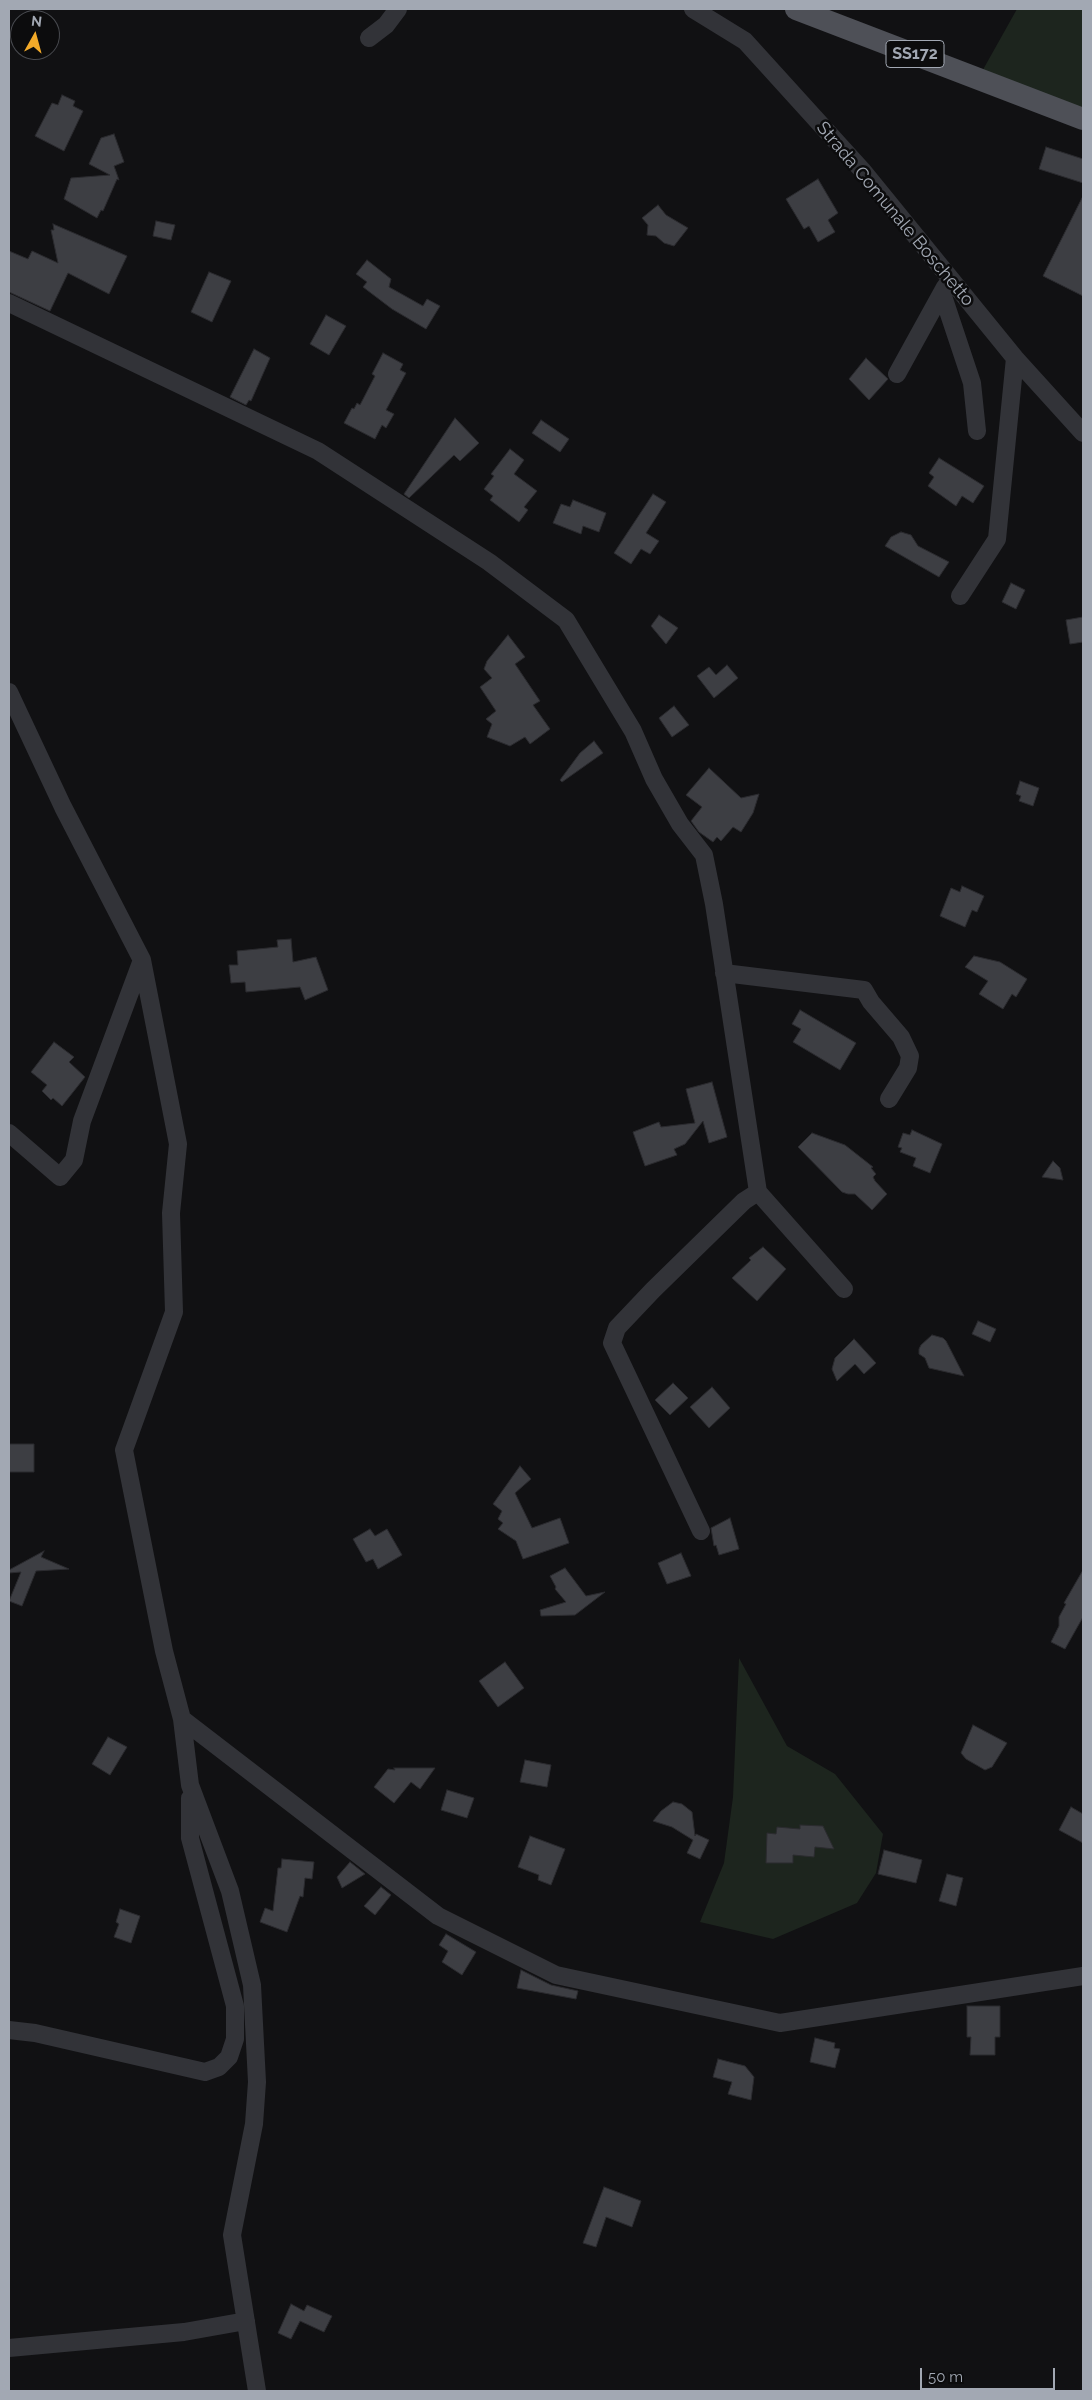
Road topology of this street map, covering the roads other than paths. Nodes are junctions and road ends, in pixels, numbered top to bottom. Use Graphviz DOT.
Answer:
graph roads {
  1 [pos="398,9"];
  2 [pos="694,9"];
  3 [pos="796,9"];
  4 [pos="368,38"];
  5 [pos="1083,120"];
  6 [pos="946,286"];
  7 [pos="9,303"];
  8 [pos="1015,358"];
  9 [pos="897,374"];
  10 [pos="977,431"];
  11 [pos="1083,433"];
  12 [pos="960,596"];
  13 [pos="9,692"];
  14 [pos="142,960"];
  15 [pos="724,973"];
  16 [pos="889,1099"];
  17 [pos="9,1132"];
  18 [pos="758,1192"];
  19 [pos="844,1289"];
  20 [pos="701,1531"];
  21 [pos="182,1719"];
  22 [pos="190,1785"];
  23 [pos="1083,1976"];
  24 [pos="9,2030"];
  25 [pos="246,2321"];
  26 [pos="9,2348"];
  27 [pos="257,2391"];
  1 -- 4 [label="street"];
  2 -- 6 [label="street, Strada Comunale Boschetto"];
  3 -- 5 [label="main road, SS172"];
  6 -- 8 [label="street, Strada Comunale Boschetto"];
  6 -- 9 [label="street"];
  6 -- 10 [label="street"];
  7 -- 15 [label="street"];
  8 -- 11 [label="street, Strada Comunale Boschetto"];
  8 -- 12 [label="street"];
  13 -- 14 [label="street"];
  14 -- 17 [label="street"];
  14 -- 21 [label="street"];
  15 -- 16 [label="street"];
  15 -- 18 [label="street"];
  18 -- 19 [label="street"];
  18 -- 20 [label="street"];
  21 -- 22 [label="street"];
  21 -- 23 [label="street"];
  22 -- 24 [label="street"];
  22 -- 25 [label="street"];
  25 -- 26 [label="street"];
  25 -- 27 [label="street"];
}
